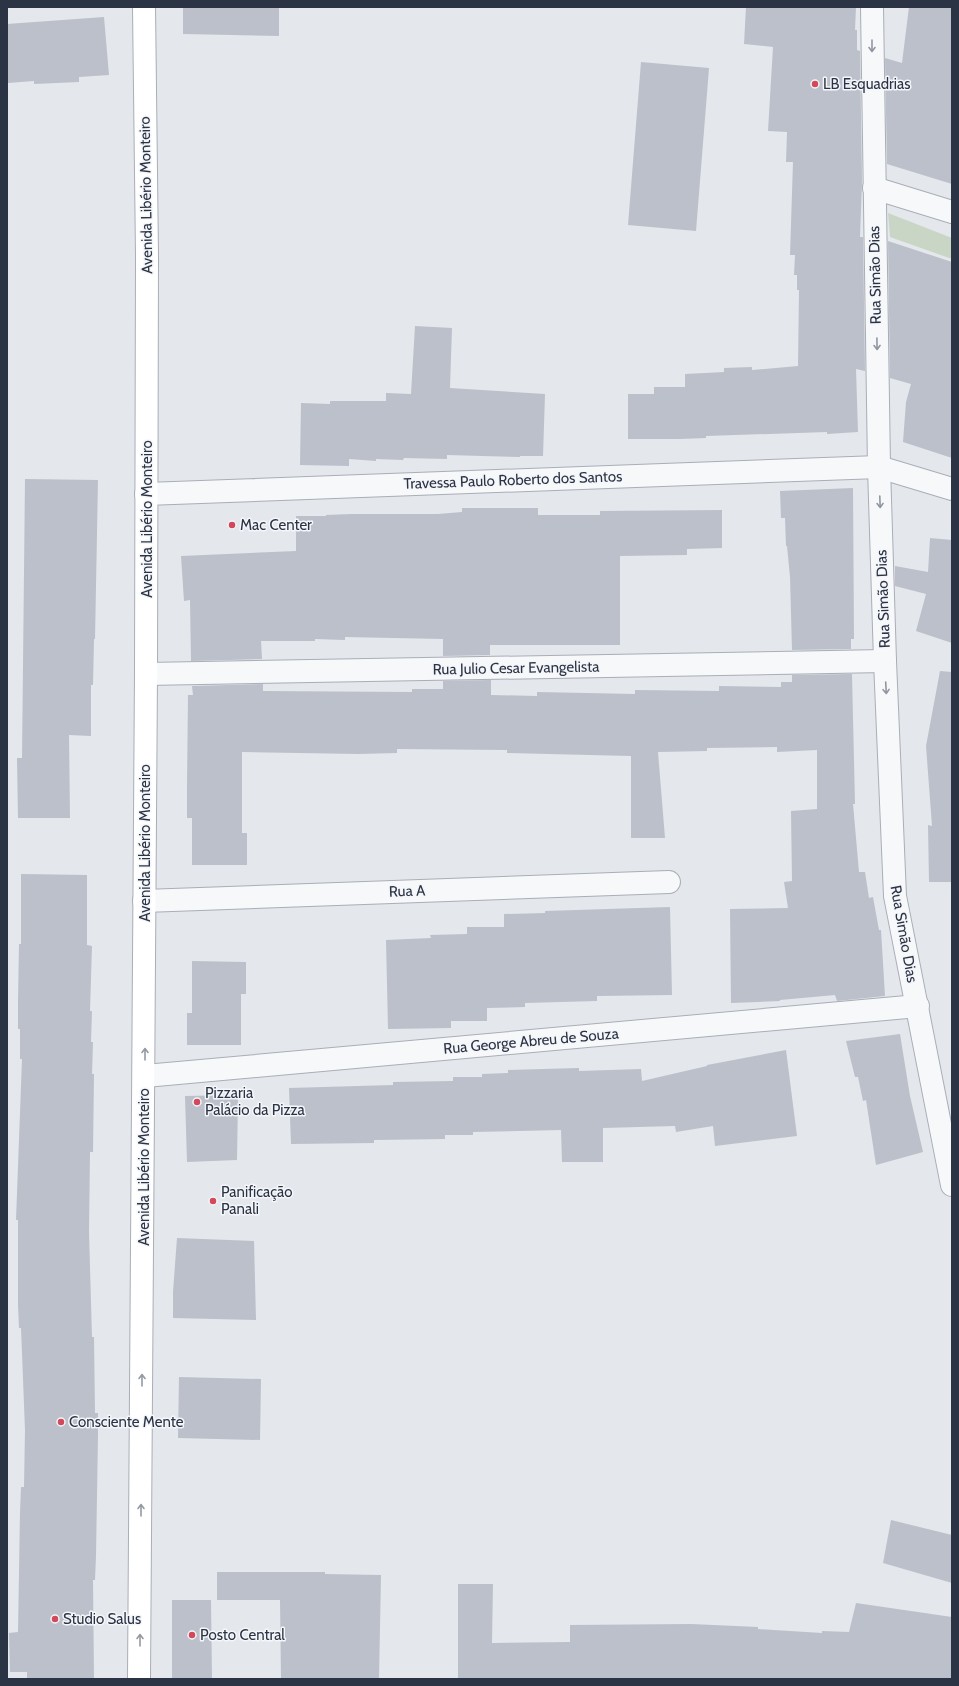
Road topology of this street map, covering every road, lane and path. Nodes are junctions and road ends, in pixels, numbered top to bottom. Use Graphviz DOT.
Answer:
graph roads {
  1 [pos="144,7"];
  2 [pos="872,7"];
  3 [pos="874,188"];
  4 [pos="952,212"];
  5 [pos="879,466"];
  6 [pos="952,488"];
  7 [pos="146,494"];
  8 [pos="885,661"];
  9 [pos="146,674"];
  10 [pos="669,882"];
  11 [pos="144,901"];
  12 [pos="918,1006"];
  13 [pos="144,1076"];
  14 [pos="952,1185"];
  15 [pos="139,1679"];
  1 -- 7 [label="main road, Avenida Libério Monteiro"];
  2 -- 3 [label="street, Rua Simão Dias, one-way"];
  3 -- 4 [label="street"];
  3 -- 5 [label="street, Rua Simão Dias, one-way"];
  5 -- 6 [label="street, Travessa Paulo Roberto dos Santos"];
  5 -- 7 [label="street, Travessa Paulo Roberto dos Santos"];
  5 -- 8 [label="street, Rua Simão Dias, one-way"];
  7 -- 9 [label="main road, Avenida Libério Monteiro"];
  8 -- 9 [label="street, Rua Julio Cesar Evangelista"];
  8 -- 12 [label="street, Rua Simão Dias, one-way"];
  9 -- 11 [label="main road, Avenida Libério Monteiro"];
  10 -- 11 [label="street, Rua A"];
  13 -- 11 [label="main road, Avenida Libério Monteiro, one-way"];
  12 -- 13 [label="street, Rua George Abreu de Souza"];
  12 -- 14 [label="street, Rua Simão Dias"];
  15 -- 13 [label="main road, Avenida Libério Monteiro, one-way"];
}
